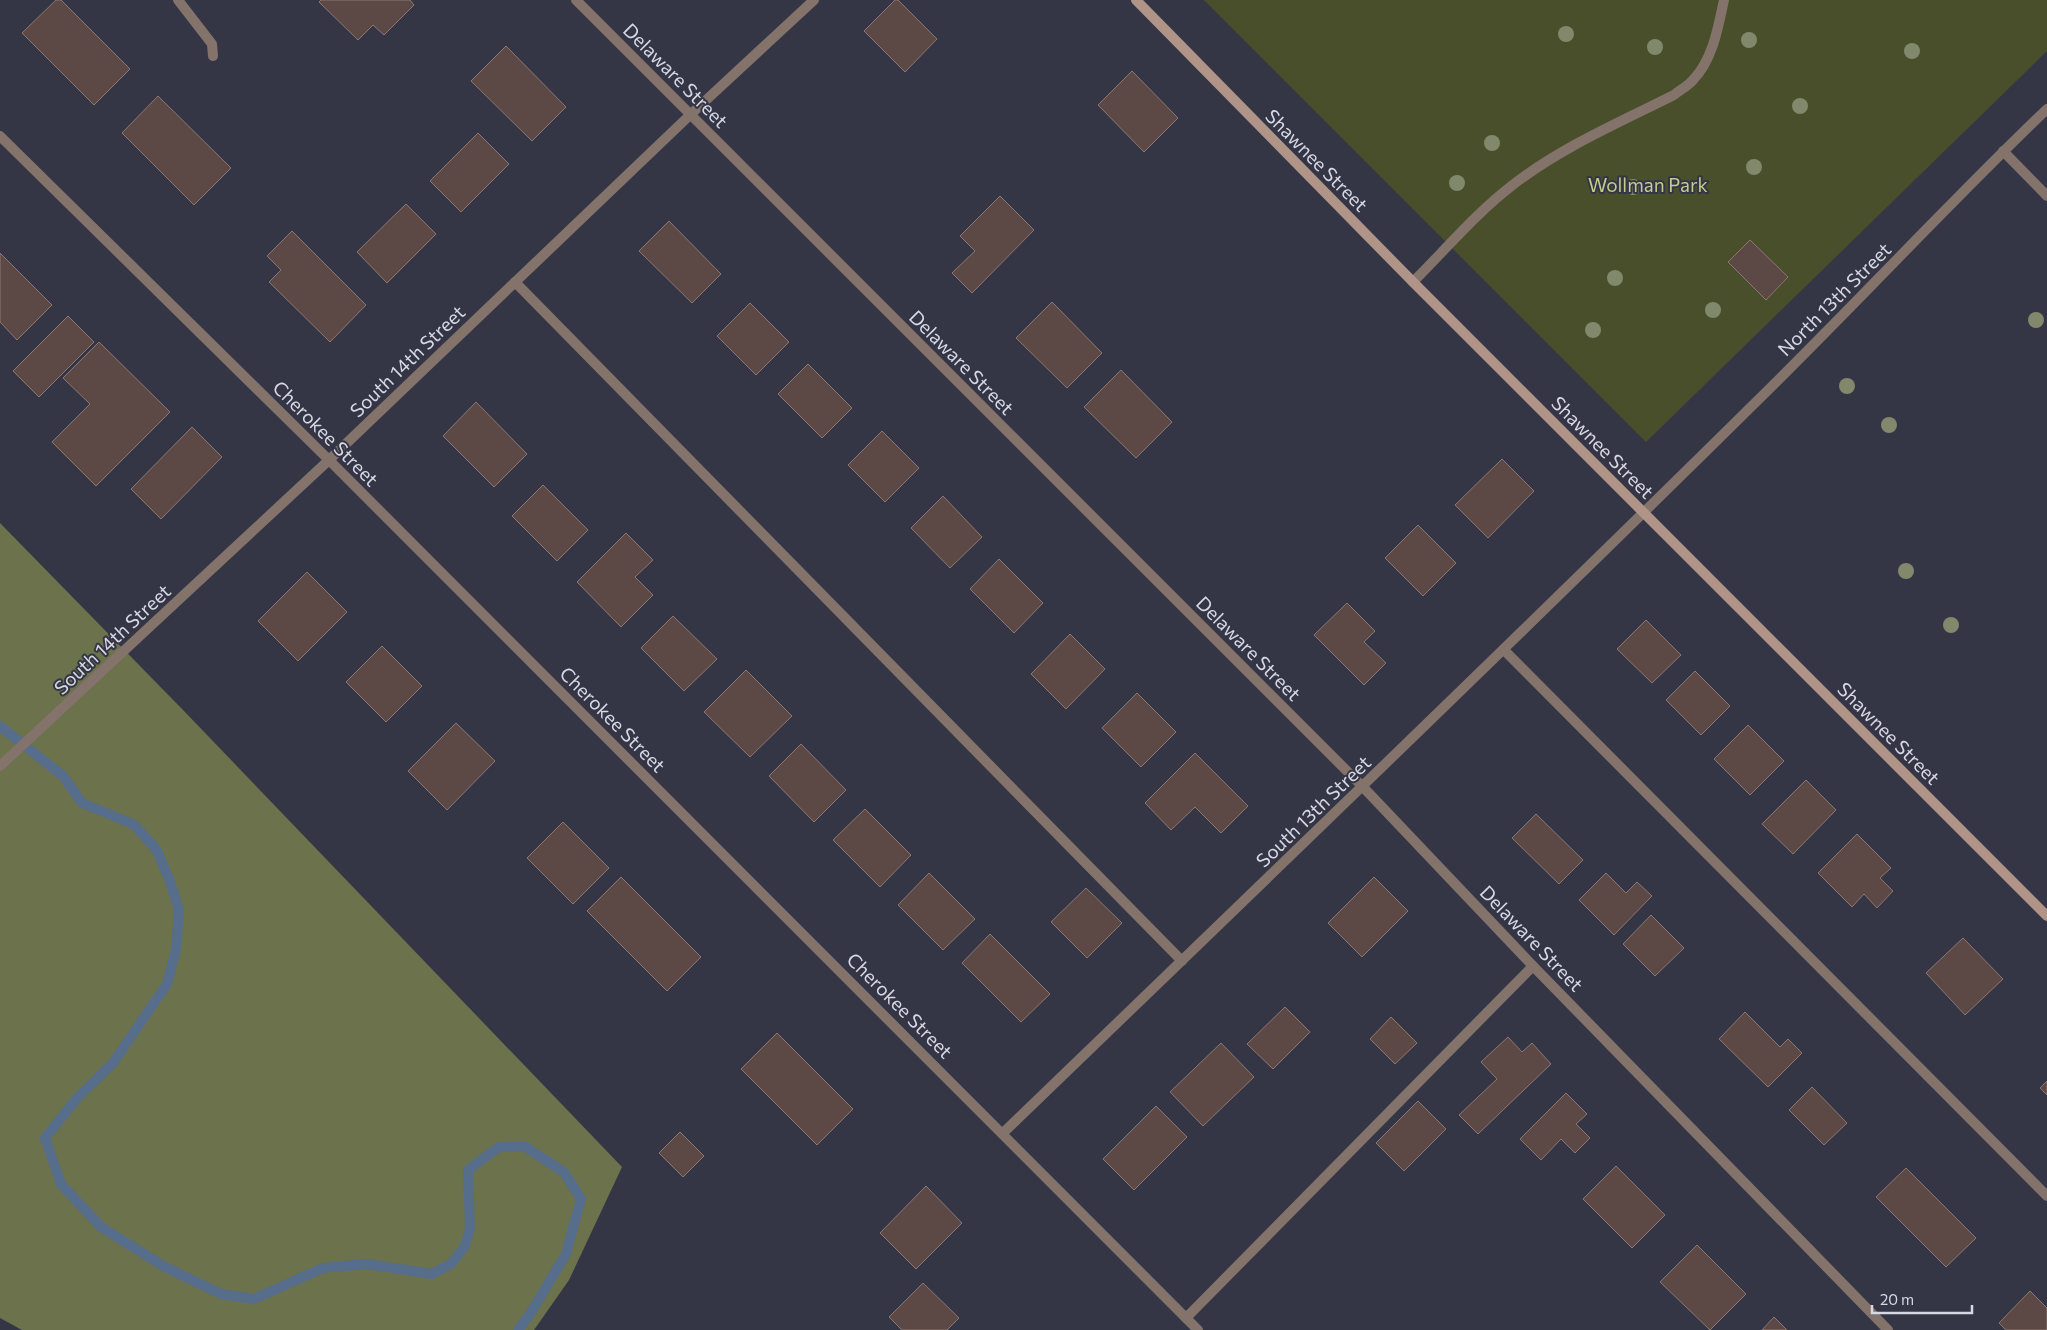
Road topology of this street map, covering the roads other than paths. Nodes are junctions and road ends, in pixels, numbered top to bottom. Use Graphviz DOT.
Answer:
graph roads {
  1 [pos="178,0"];
  2 [pos="576,0"];
  3 [pos="814,0"];
  4 [pos="1136,0"];
  5 [pos="1724,0"];
  6 [pos="213,56"];
  7 [pos="2047,109"];
  8 [pos="690,114"];
  9 [pos="0,136"];
  10 [pos="2003,151"];
  11 [pos="2047,196"];
  12 [pos="515,282"];
  13 [pos="1413,282"];
  14 [pos="329,460"];
  15 [pos="1644,512"];
  16 [pos="1504,650"];
  17 [pos="1,765"];
  18 [pos="1363,787"];
  19 [pos="2047,916"];
  20 [pos="1182,961"];
  21 [pos="1533,966"];
  22 [pos="1003,1133"];
  23 [pos="2047,1196"];
  24 [pos="1186,1318"];
  25 [pos="1198,1330"];
  26 [pos="1888,1330"];
  1 -- 6 [label="street"];
  2 -- 8 [label="street, Delaware Street"];
  3 -- 8 [label="street, South 14th Street"];
  4 -- 13 [label="street, Shawnee Street"];
  5 -- 13 [label="street"];
  7 -- 10 [label="street, North 13th Street"];
  8 -- 12 [label="street, South 14th Street"];
  8 -- 18 [label="street, Delaware Street"];
  9 -- 14 [label="street, Cherokee Street"];
  10 -- 11 [label="street"];
  10 -- 15 [label="street, North 13th Street"];
  12 -- 14 [label="street, South 14th Street"];
  12 -- 20 [label="street"];
  13 -- 15 [label="street, Shawnee Street"];
  14 -- 17 [label="street, South 14th Street"];
  14 -- 22 [label="street, Cherokee Street"];
  15 -- 16 [label="street, South 13th Street"];
  15 -- 19 [label="street, Shawnee Street"];
  16 -- 18 [label="street, South 13th Street"];
  16 -- 23 [label="street"];
  18 -- 20 [label="street, South 13th Street"];
  18 -- 21 [label="street, Delaware Street"];
  20 -- 22 [label="street, South 13th Street"];
  21 -- 24 [label="street"];
  21 -- 26 [label="street, Delaware Street"];
  22 -- 24 [label="street, Cherokee Street"];
  24 -- 25 [label="street, Cherokee Street"];
}
